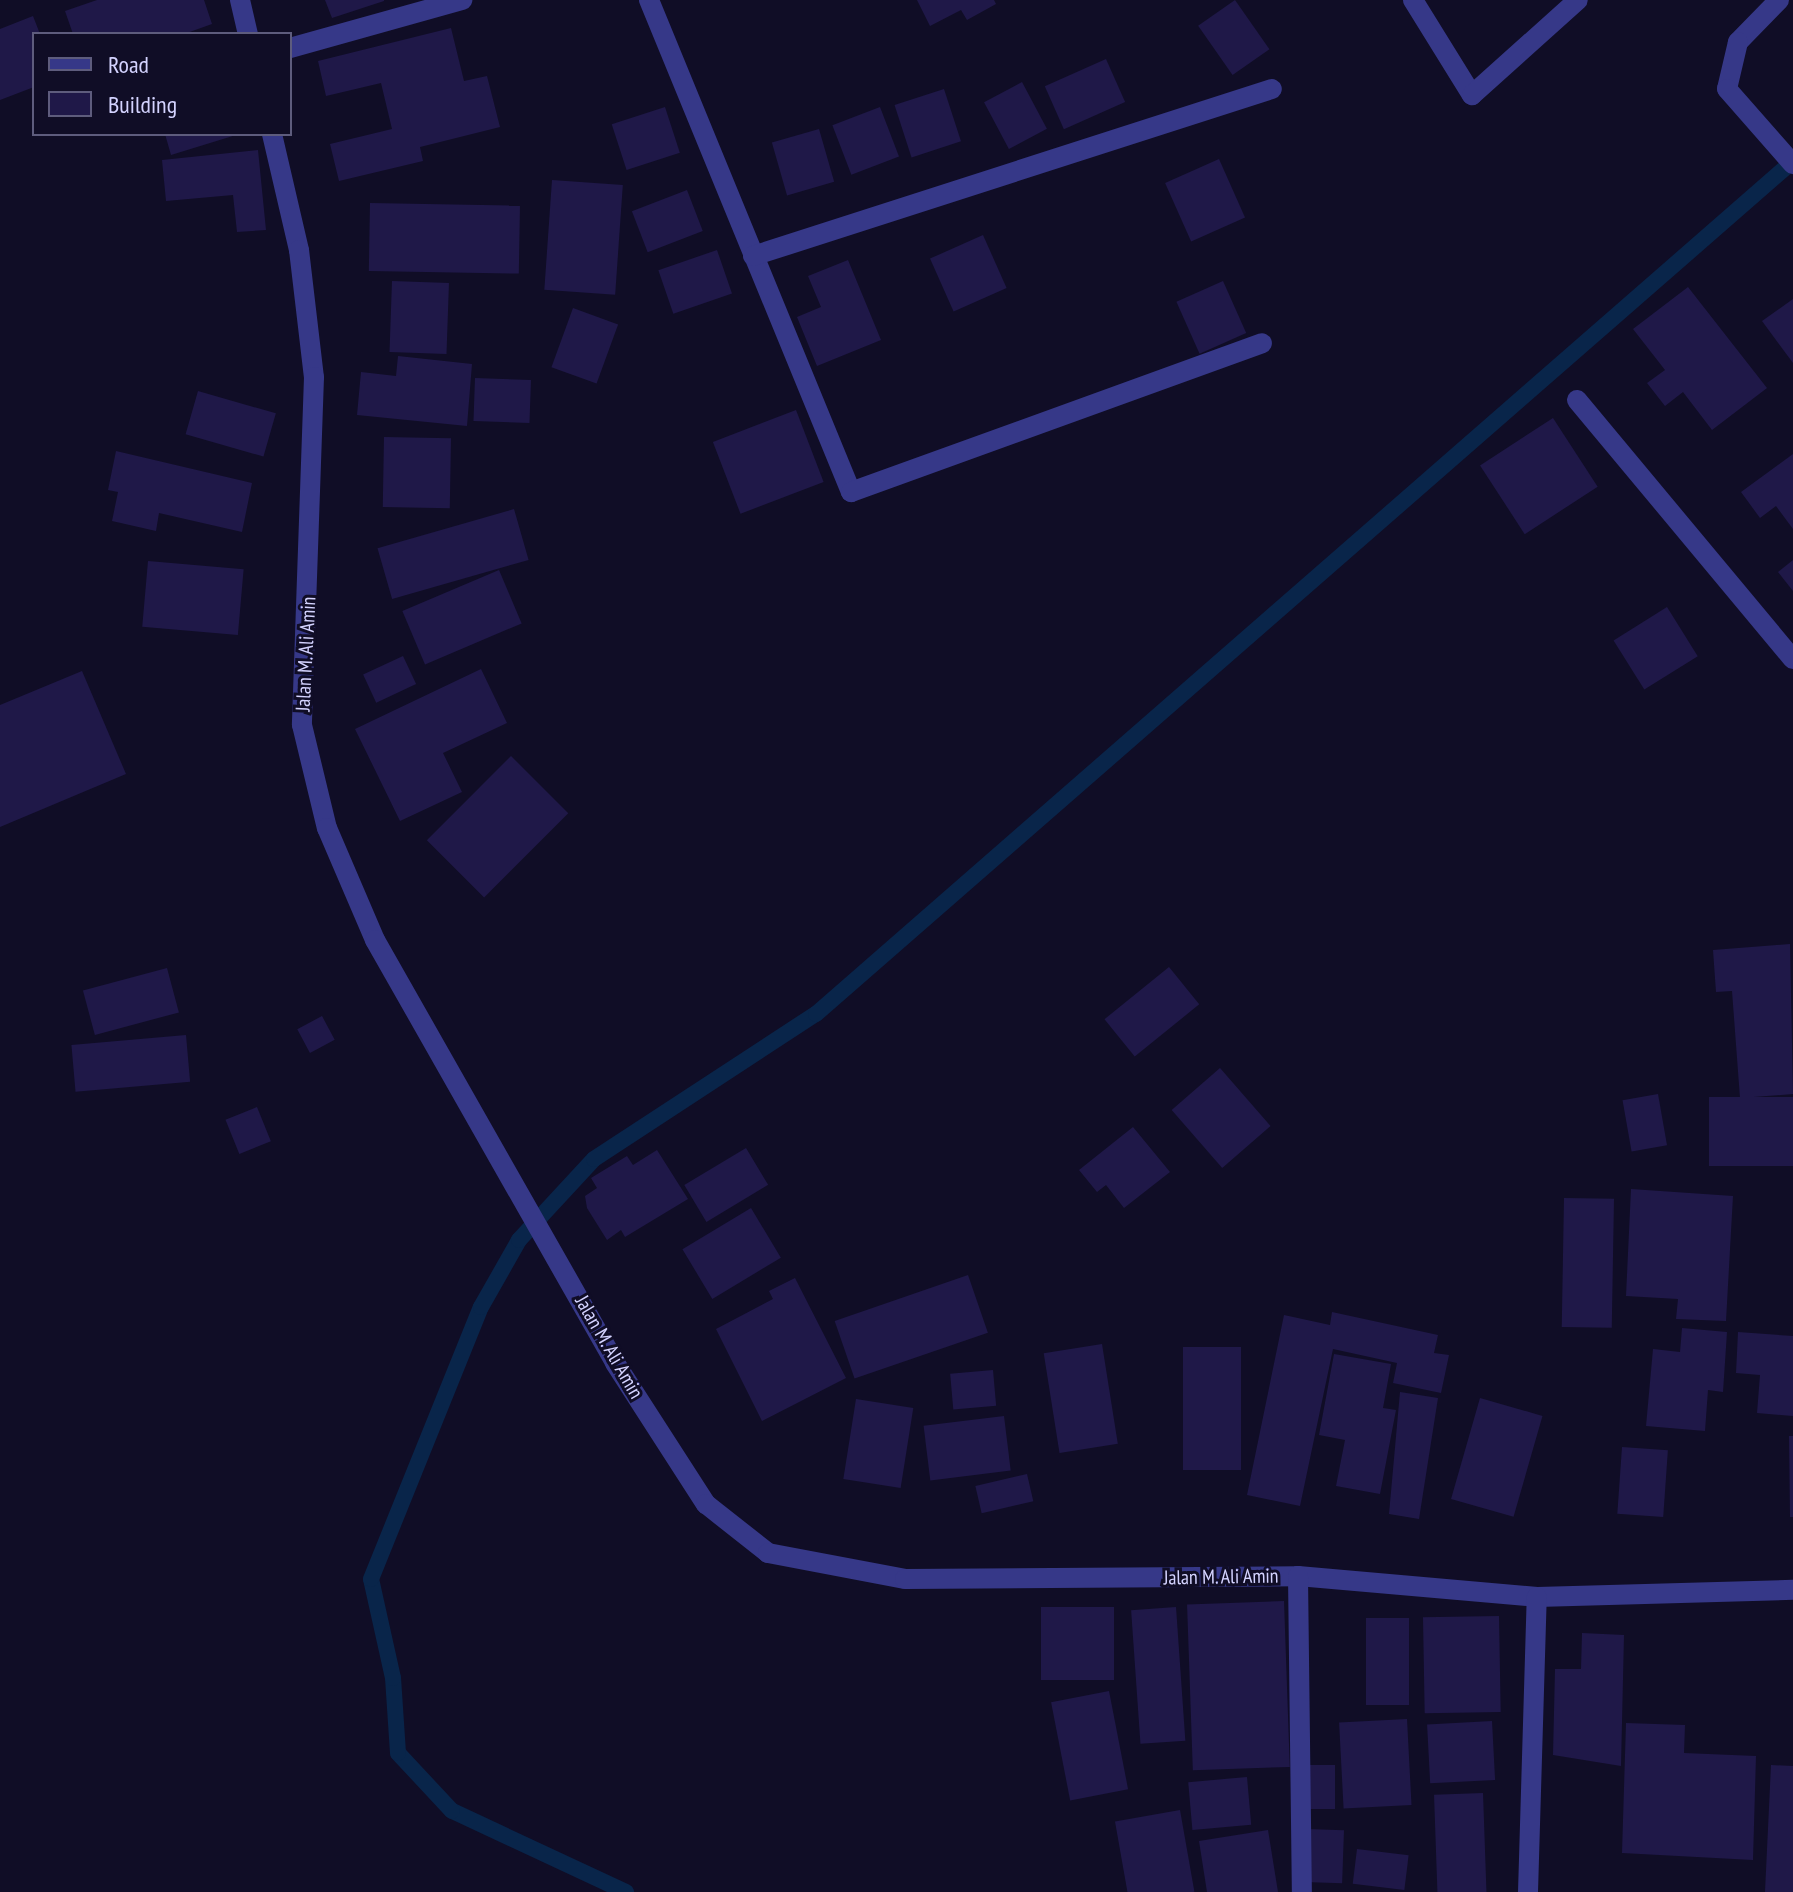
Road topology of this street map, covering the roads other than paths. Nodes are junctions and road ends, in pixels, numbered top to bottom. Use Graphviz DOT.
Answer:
graph roads {
  1 [pos="240,0"];
  2 [pos="462,0"];
  3 [pos="649,0"];
  4 [pos="1413,0"];
  5 [pos="1578,0"];
  6 [pos="1779,0"];
  7 [pos="248,32"];
  8 [pos="292,47"];
  9 [pos="1272,89"];
  10 [pos="272,136"];
  11 [pos="1793,164"];
  12 [pos="753,256"];
  13 [pos="1262,343"];
  14 [pos="1577,400"];
  15 [pos="1793,659"];
  16 [pos="1298,1576"];
  17 [pos="1793,1590"];
  18 [pos="1537,1597"];
  19 [pos="1302,1892"];
  20 [pos="1528,1892"];
  1 -- 7 [label="street"];
  2 -- 8 [label="street"];
  3 -- 12 [label="street"];
  4 -- 5 [label="street"];
  6 -- 11 [label="street"];
  9 -- 12 [label="street"];
  10 -- 16 [label="street, Jalan M. Ali Amin"];
  12 -- 13 [label="street"];
  14 -- 15 [label="street"];
  16 -- 18 [label="street, Jalan M. Ali Amin"];
  16 -- 19 [label="street"];
  17 -- 18 [label="street, Jalan M. Ali Amin"];
  18 -- 20 [label="street"];
}
